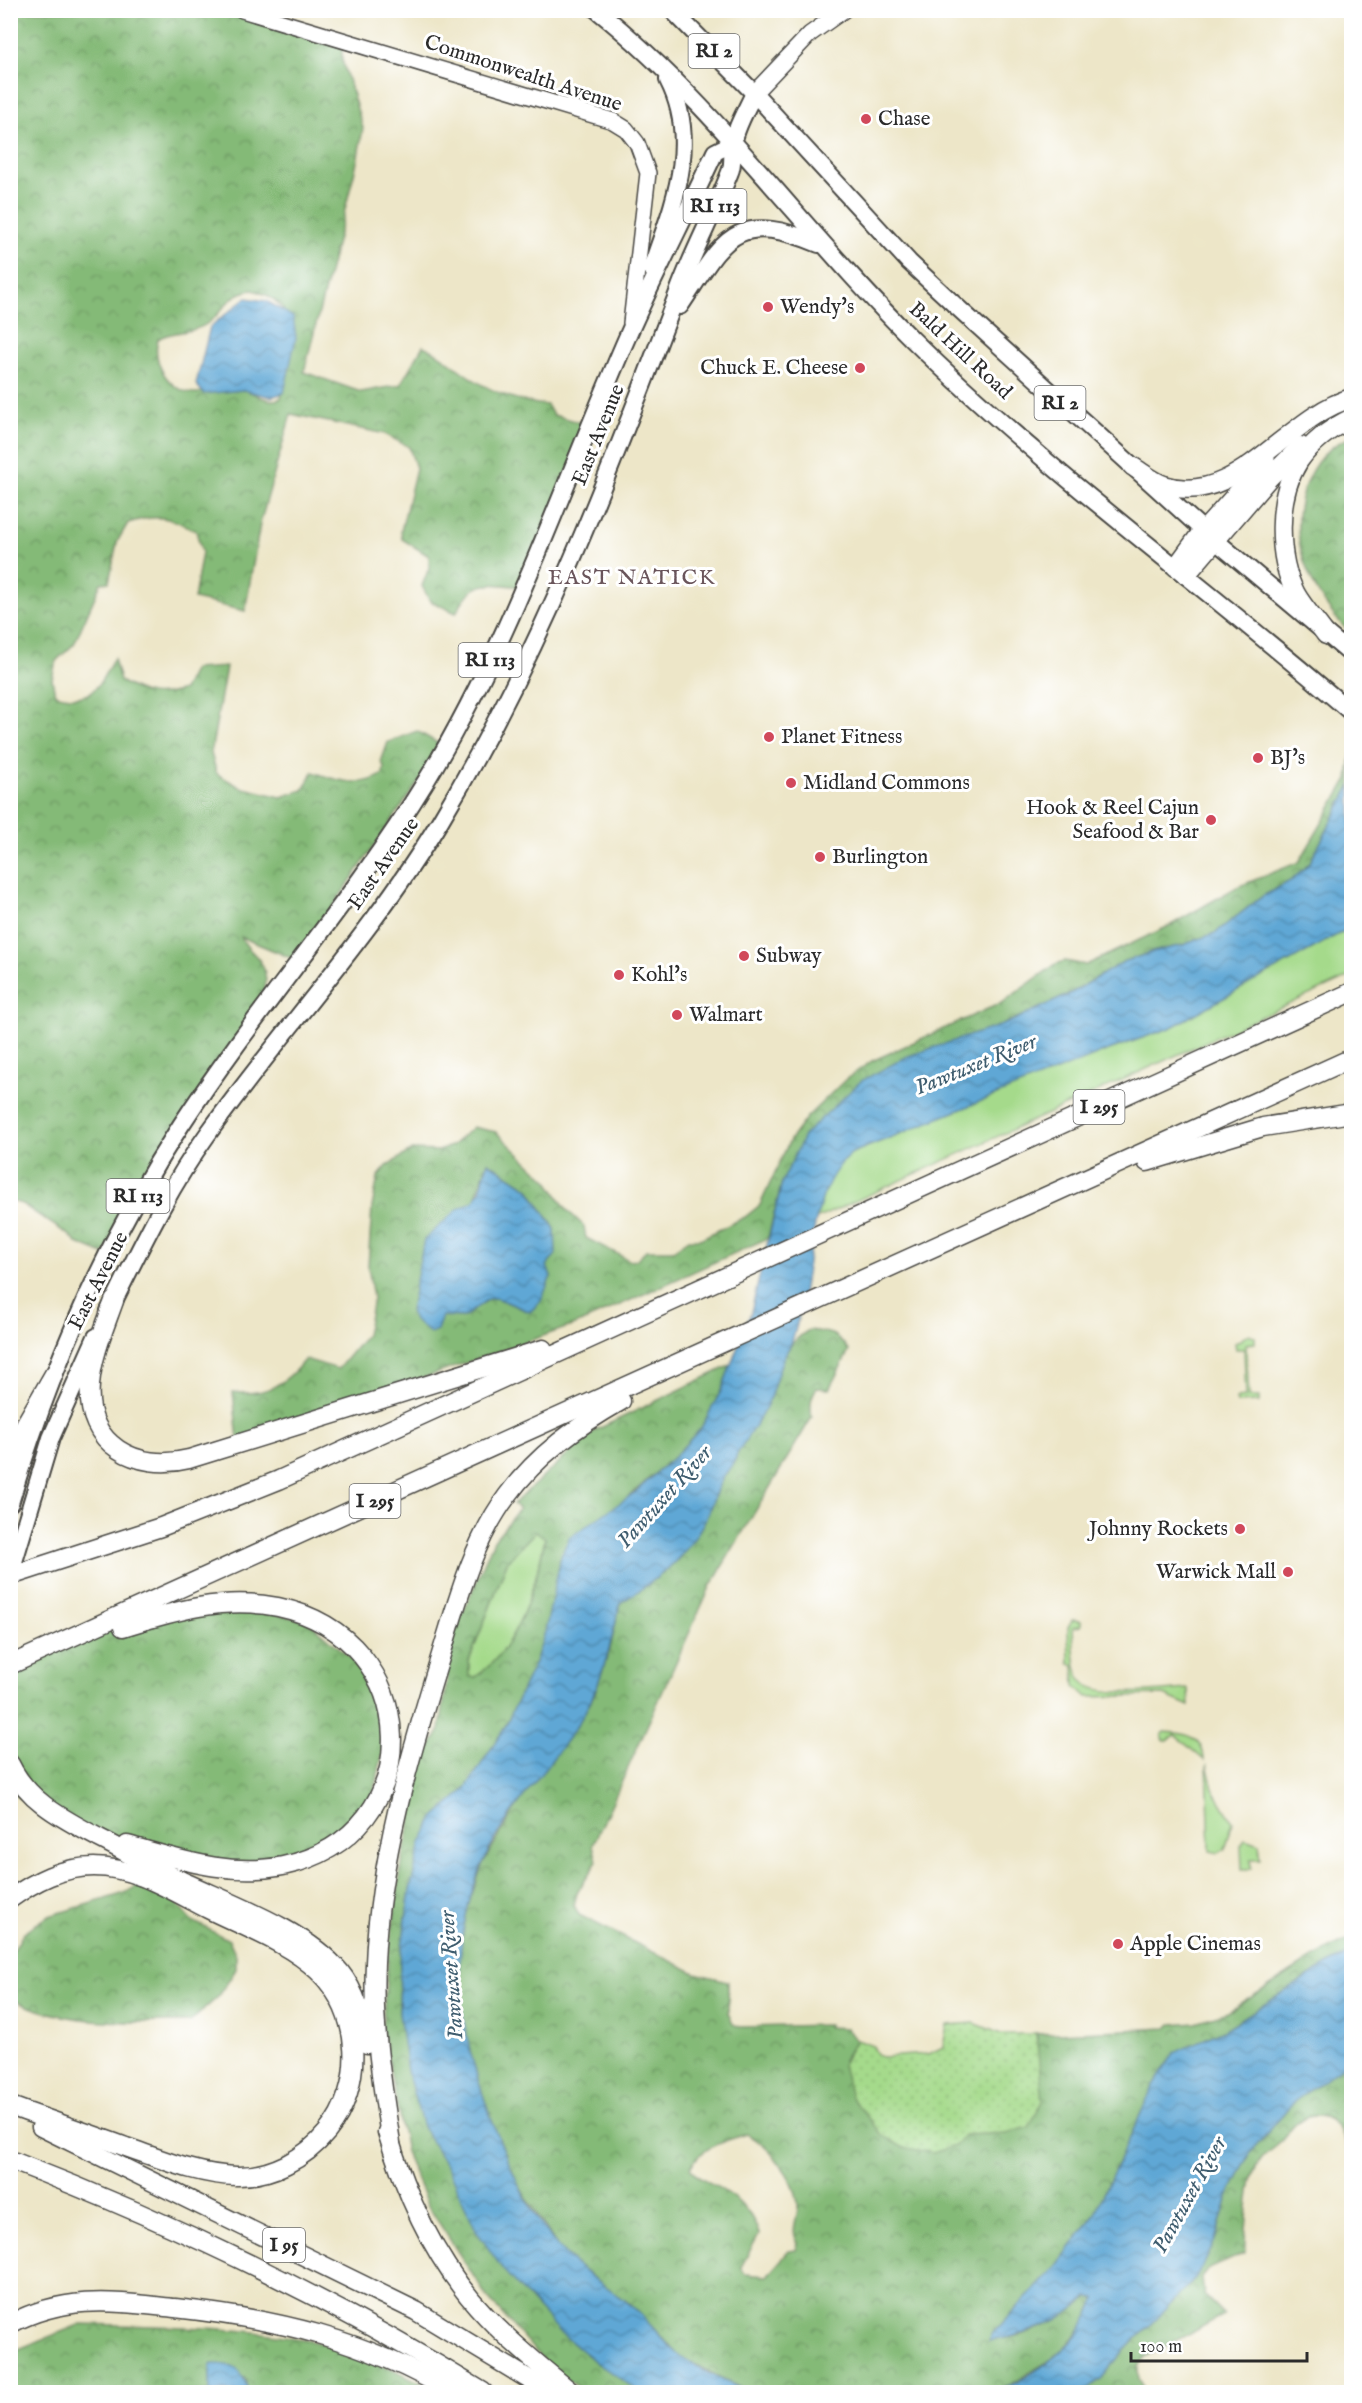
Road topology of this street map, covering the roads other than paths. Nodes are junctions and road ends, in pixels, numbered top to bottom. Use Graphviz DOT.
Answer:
graph roads {
  1 [pos="242,10"];
  2 [pos="597,10"];
  3 [pos="672,10"];
  4 [pos="844,10"];
  5 [pos="663,71"];
  6 [pos="754,93"];
  7 [pos="733,143"];
  8 [pos="823,246"];
  9 [pos="630,330"];
  10 [pos="664,330"];
  11 [pos="1352,398"];
  12 [pos="1344,422"];
  13 [pos="1293,430"];
  14 [pos="1132,466"];
  15 [pos="1210,536"];
  16 [pos="1181,571"];
  17 [pos="1326,635"];
  18 [pos="1352,655"];
  19 [pos="1352,713"];
  20 [pos="1352,992"];
  21 [pos="1352,1058"];
  22 [pos="1352,1113"];
  23 [pos="1021,1208"];
  24 [pos="114,1301"];
  25 [pos="608,1330"];
  26 [pos="693,1357"];
  27 [pos="54,1374"];
  28 [pos="10,1451"];
  29 [pos="10,1503"];
  30 [pos="10,1576"];
  31 [pos="35,1655"];
  32 [pos="10,1665"];
  33 [pos="10,1764"];
  34 [pos="110,1843"];
  35 [pos="10,1899"];
  36 [pos="10,2106"];
  37 [pos="10,2113"];
  38 [pos="391,2143"];
  39 [pos="10,2162"];
  40 [pos="10,2324"];
  41 [pos="452,2392"];
  42 [pos="483,2392"];
  43 [pos="550,2392"];
  44 [pos="571,2392"];
  1 -- 9 [label="street, Commonwealth Avenue"];
  2 -- 5 [label="main road, Bald Hill Road / RI 2"];
  3 -- 6 [label="main road, Bald Hill Road / RI 2"];
  4 -- 6 [label="street, East Avenue"];
  5 -- 7 [label="main road, Bald Hill Road / RI 2"];
  5 -- 9 [label="main road"];
  6 -- 7 [label="main road, East Avenue / RI 113"];
  6 -- 14 [label="main road, Bald Hill Road / RI 2"];
  7 -- 8 [label="main road, Bald Hill Road / RI 2"];
  7 -- 9 [label="main road, East Avenue / RI 113"];
  7 -- 10 [label="main road, East Avenue / RI 113"];
  8 -- 10 [label="main road"];
  8 -- 16 [label="main road, Bald Hill Road / RI 2"];
  9 -- 27 [label="main road, East Avenue / RI 113"];
  10 -- 24 [label="main road, East Avenue / RI 113"];
  11 -- 13 [label="highway"];
  12 -- 15 [label="highway"];
  12 -- 17 [label="highway"];
  13 -- 14 [label="highway"];
  13 -- 15 [label="highway"];
  14 -- 15 [label="main road, Bald Hill Road / RI 2"];
  15 -- 16 [label="highway"];
  15 -- 17 [label="main road, Bald Hill Road / RI 2"];
  16 -- 19 [label="main road, Bald Hill Road / RI 2"];
  17 -- 18 [label="main road, Bald Hill Road / RI 2"];
  20 -- 25 [label="highway, I 295"];
  21 -- 23 [label="highway, I 295"];
  22 -- 23 [label="highway"];
  23 -- 26 [label="highway, I 295"];
  24 -- 25 [label="highway"];
  24 -- 30 [label="main road, East Avenue / RI 113"];
  25 -- 30 [label="highway, I 295"];
  26 -- 31 [label="highway, I 295"];
  26 -- 38 [label="highway"];
  27 -- 28 [label="highway"];
  27 -- 29 [label="main road, East Avenue / RI 113"];
  31 -- 32 [label="highway, I 295"];
  31 -- 34 [label="highway"];
  33 -- 34 [label="highway"];
  34 -- 38 [label="highway"];
  35 -- 36 [label="highway"];
  37 -- 43 [label="highway, I 95"];
  38 -- 44 [label="highway"];
  39 -- 42 [label="highway, I 95"];
  40 -- 41 [label="highway"];
}
